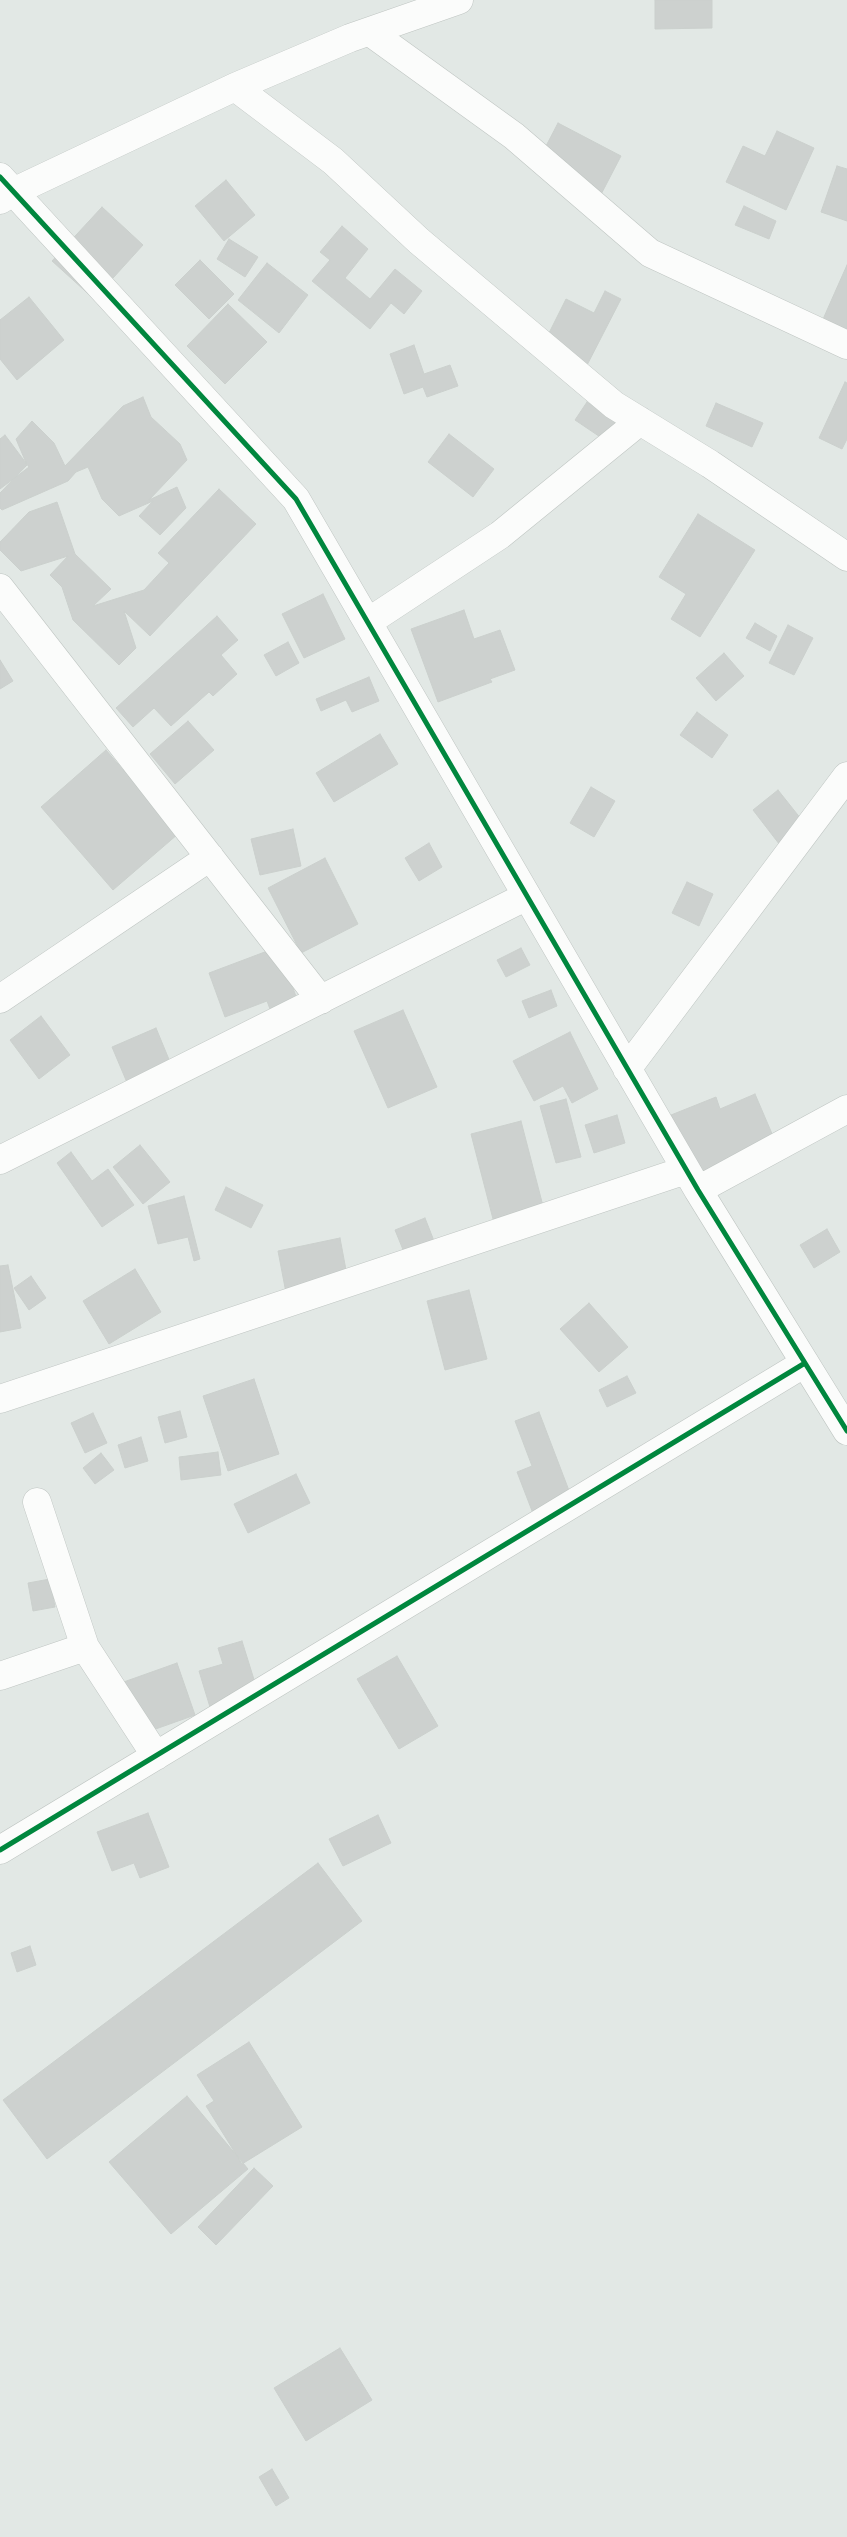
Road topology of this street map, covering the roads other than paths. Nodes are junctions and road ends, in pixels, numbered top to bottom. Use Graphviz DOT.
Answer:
graph roads {
  1 [pos="459,0"];
  2 [pos="370,32"];
  3 [pos="235,87"];
  4 [pos="4,190"];
  5 [pos="847,345"];
  6 [pos="640,421"];
  7 [pos="847,557"];
  8 [pos="0,588"];
  9 [pos="368,622"];
  10 [pos="847,776"];
  11 [pos="210,857"];
  12 [pos="527,896"];
  13 [pos="0,999"];
  14 [pos="321,1000"];
  15 [pos="627,1069"];
  16 [pos="847,1109"];
  17 [pos="0,1160"];
  18 [pos="692,1180"];
  19 [pos="805,1363"];
  20 [pos="0,1399"];
  21 [pos="847,1431"];
  22 [pos="36,1502"];
  23 [pos="85,1647"];
  24 [pos="0,1676"];
  25 [pos="156,1756"];
  26 [pos="0,1850"];
  1 -- 2 [label="street"];
  2 -- 3 [label="street"];
  2 -- 5 [label="street"];
  3 -- 4 [label="street"];
  3 -- 6 [label="street"];
  4 -- 9 [label="street"];
  6 -- 7 [label="street"];
  6 -- 9 [label="street"];
  8 -- 11 [label="street"];
  9 -- 12 [label="street"];
  10 -- 15 [label="street"];
  11 -- 13 [label="street"];
  11 -- 14 [label="street"];
  12 -- 14 [label="street"];
  12 -- 15 [label="street"];
  14 -- 17 [label="street"];
  15 -- 18 [label="street"];
  16 -- 18 [label="street"];
  18 -- 19 [label="street"];
  18 -- 20 [label="street"];
  19 -- 21 [label="street"];
  19 -- 25 [label="street"];
  22 -- 23 [label="street"];
  23 -- 24 [label="street"];
  23 -- 25 [label="street"];
  25 -- 26 [label="street"];
}
